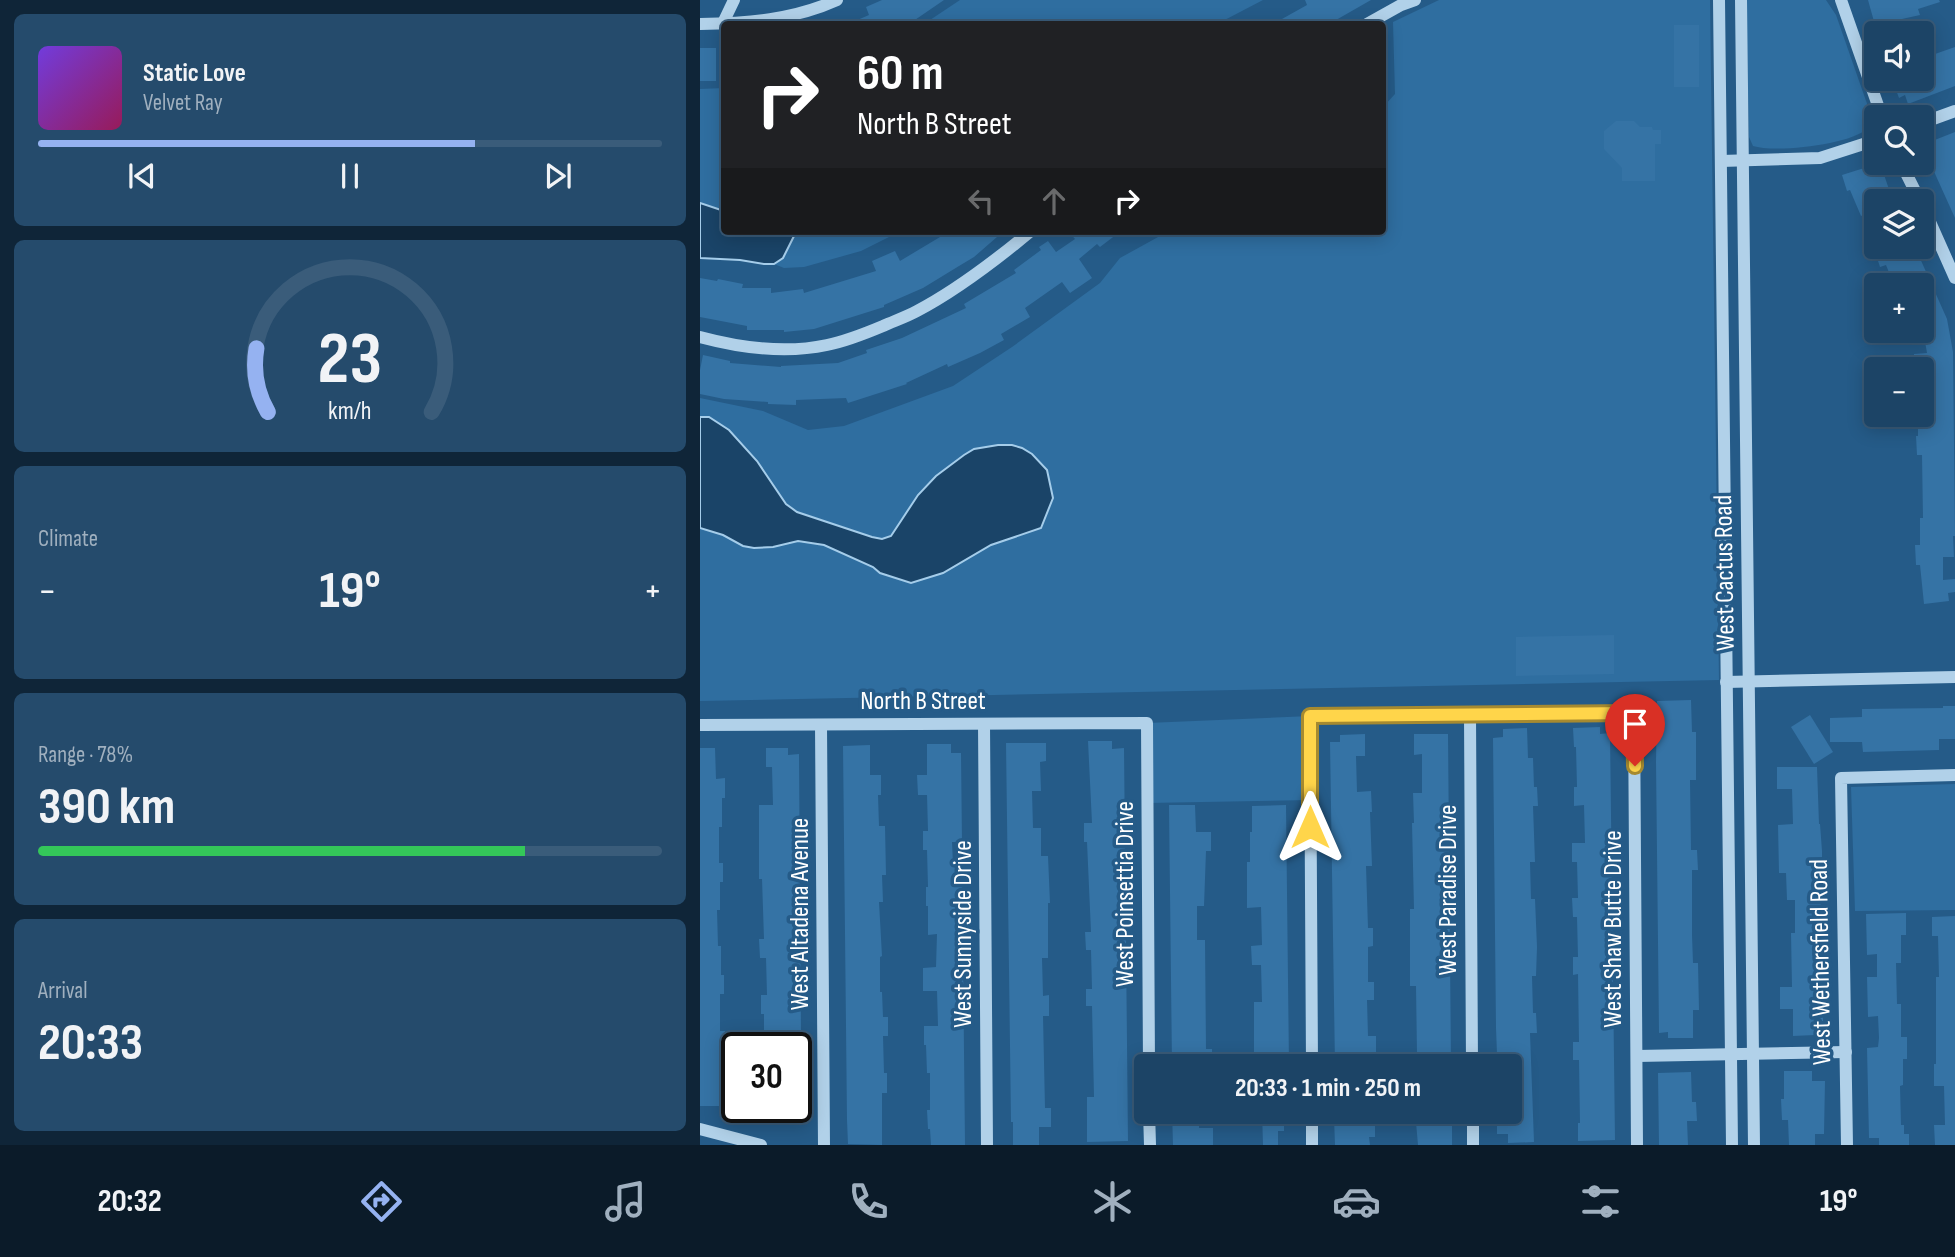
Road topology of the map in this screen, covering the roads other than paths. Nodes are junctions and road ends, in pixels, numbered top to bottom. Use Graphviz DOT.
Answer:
graph roads {
  1 [pos="734,0"];
  2 [pos="837,0"];
  3 [pos="1719,0"];
  4 [pos="1741,0"];
  5 [pos="1841,0"];
  6 [pos="1408,1"];
  7 [pos="724,21"];
  8 [pos="760,21"];
  9 [pos="1372,21"];
  10 [pos="721,23"];
  11 [pos="700,24"];
  12 [pos="1878,105"];
  13 [pos="1955,111"];
  14 [pos="1934,119"];
  15 [pos="1864,144"];
  16 [pos="1721,160"];
  17 [pos="1743,160"];
  18 [pos="1934,232"];
  19 [pos="1026,235"];
  20 [pos="1955,278"];
  21 [pos="700,337"];
  22 [pos="1955,677"];
  23 [pos="1726,682"];
  24 [pos="1749,682"];
  25 [pos="1470,715"];
  26 [pos="1147,723"];
  27 [pos="984,724"];
  28 [pos="700,725"];
  29 [pos="821,725"];
  30 [pos="1955,775"];
  31 [pos="1846,1052"];
  32 [pos="1149,1054"];
  33 [pos="1312,1054"];
  34 [pos="1472,1054"];
  35 [pos="1753,1054"];
  36 [pos="1731,1055"];
  37 [pos="1637,1056"];
  38 [pos="1149,1124"];
  39 [pos="1312,1124"];
  40 [pos="1473,1124"];
  41 [pos="700,1129"];
  42 [pos="761,1145"];
  43 [pos="824,1145"];
  44 [pos="987,1145"];
  45 [pos="1150,1145"];
  46 [pos="1312,1145"];
  47 [pos="1473,1145"];
  48 [pos="1637,1145"];
  49 [pos="1732,1145"];
  50 [pos="1754,1145"];
  51 [pos="1847,1145"];
  1 -- 7 [label="street"];
  2 -- 8 [label="street"];
  3 -- 16 [label="street, West Cactus Road"];
  4 -- 17 [label="street, West Cactus Road"];
  5 -- 12 [label="street"];
  6 -- 9 [label="street"];
  10 -- 11 [label="street"];
  13 -- 14 [label="street"];
  15 -- 17 [label="street"];
  16 -- 17 [label="street"];
  16 -- 23 [label="street, West Cactus Road"];
  17 -- 24 [label="street, West Cactus Road"];
  18 -- 20 [label="street"];
  19 -- 21 [label="street"];
  22 -- 24 [label="street"];
  23 -- 24 [label="street"];
  23 -- 36 [label="street, West Cactus Road"];
  24 -- 35 [label="street, West Cactus Road"];
  25 -- 33 [label="street"];
  25 -- 34 [label="street, West Paradise Drive"];
  25 -- 37 [label="street, West Shaw Butte Drive"];
  26 -- 27 [label="street, North B Street"];
  26 -- 32 [label="street, West Poinsettia Drive"];
  27 -- 29 [label="street, North B Street"];
  27 -- 44 [label="street, West Sunnyside Drive"];
  28 -- 29 [label="street, North B Street"];
  29 -- 43 [label="street, West Altadena Avenue"];
  30 -- 31 [label="street, West Wethersfield Road"];
  31 -- 35 [label="street"];
  31 -- 51 [label="street, West Wethersfield Road"];
  35 -- 36 [label="street"];
  35 -- 50 [label="street, West Cactus Road"];
  36 -- 37 [label="street"];
  36 -- 49 [label="street, West Cactus Road"];
  37 -- 48 [label="street, West Shaw Butte Drive"];
  38 -- 45 [label="street"];
  39 -- 46 [label="street"];
  40 -- 47 [label="street"];
  41 -- 42 [label="street"];
}
